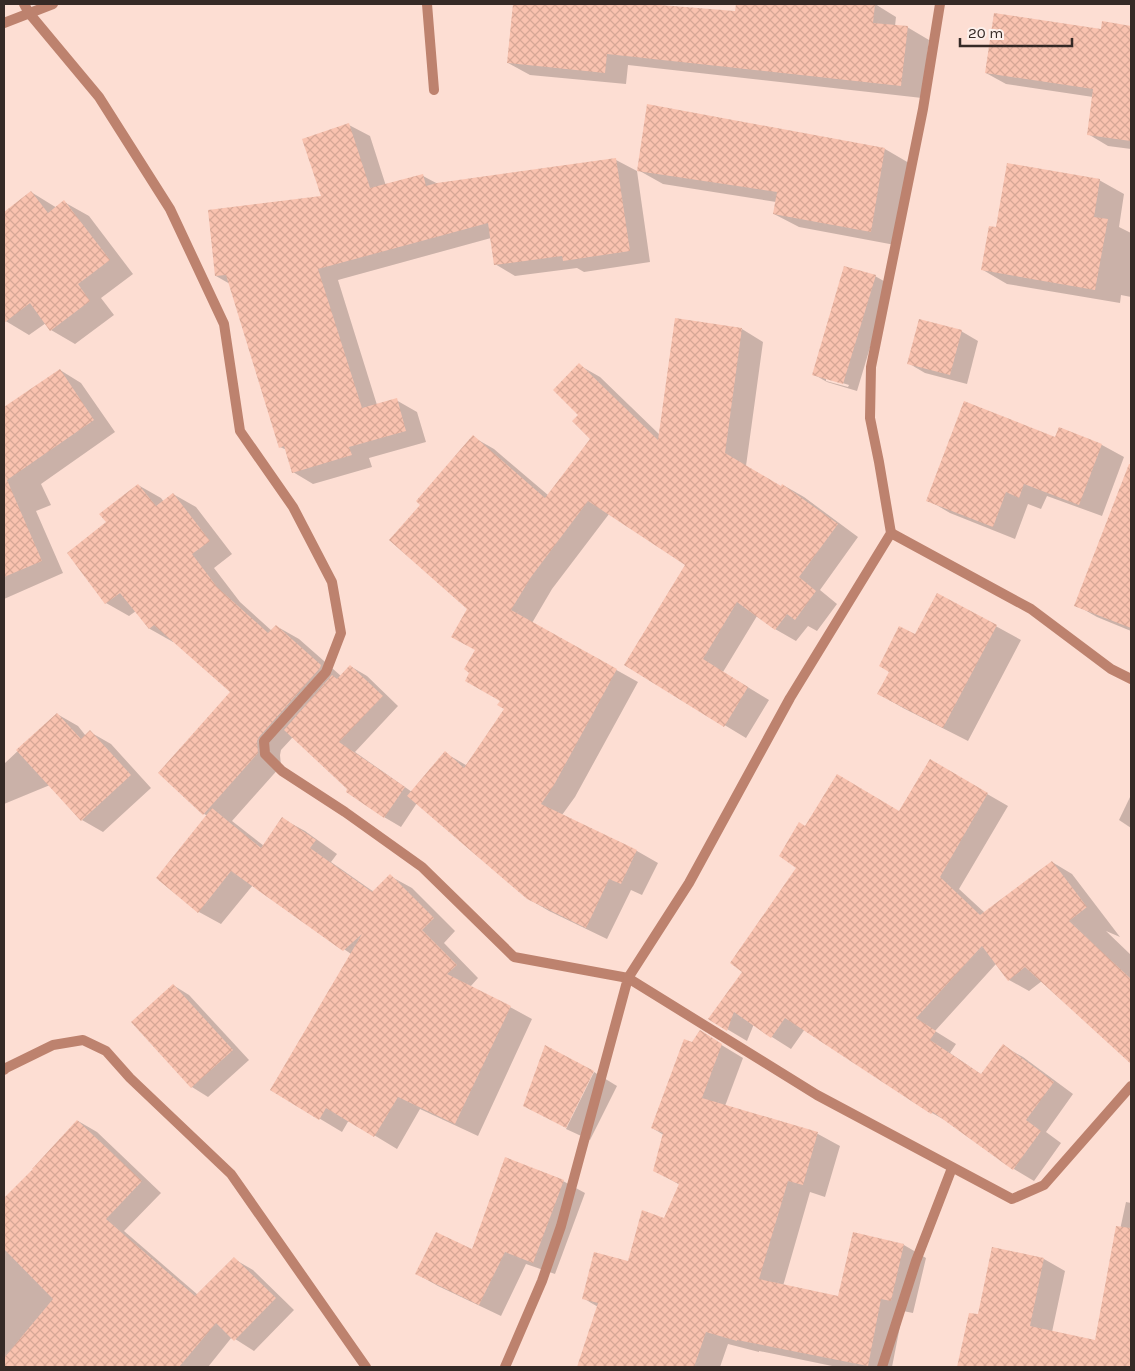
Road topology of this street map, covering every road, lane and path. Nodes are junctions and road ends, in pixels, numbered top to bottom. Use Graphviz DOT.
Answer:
graph roads {
  1 [pos="53,4"];
  2 [pos="427,4"];
  3 [pos="940,4"];
  4 [pos="26,8"];
  5 [pos="4,23"];
  6 [pos="434,90"];
  7 [pos="891,533"];
  8 [pos="1131,679"];
  9 [pos="628,978"];
  10 [pos="4,1070"];
  11 [pos="1131,1086"];
  12 [pos="952,1168"];
  13 [pos="366,1367"];
  14 [pos="505,1367"];
  15 [pos="882,1367"];
  1 -- 4 [label="street"];
  2 -- 6 [label="street"];
  3 -- 7 [label="street"];
  4 -- 5 [label="street"];
  4 -- 9 [label="street"];
  7 -- 8 [label="street"];
  7 -- 9 [label="street"];
  9 -- 12 [label="street"];
  9 -- 14 [label="street"];
  10 -- 13 [label="street"];
  11 -- 12 [label="street"];
  12 -- 15 [label="street"];
}
